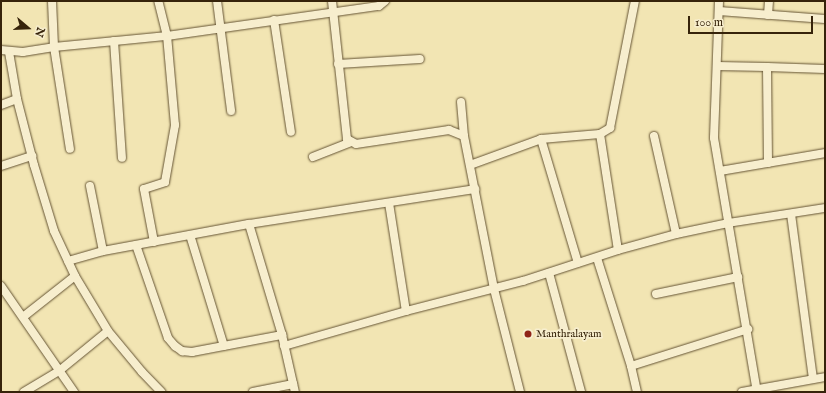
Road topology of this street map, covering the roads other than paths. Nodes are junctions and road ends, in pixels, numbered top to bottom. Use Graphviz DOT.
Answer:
graph roads {
  1 [pos="52,1"];
  2 [pos="158,1"];
  3 [pos="217,1"];
  4 [pos="332,1"];
  5 [pos="385,1"];
  6 [pos="635,1"];
  7 [pos="719,1"];
  8 [pos="769,1"];
  9 [pos="719,11"];
  10 [pos="333,12"];
  11 [pos="768,15"];
  12 [pos="825,19"];
  13 [pos="274,20"];
  14 [pos="221,27"];
  15 [pos="166,36"];
  16 [pos="114,41"];
  17 [pos="54,47"];
  18 [pos="5,51"];
  19 [pos="420,59"];
  20 [pos="338,64"];
  21 [pos="717,66"];
  22 [pos="767,66"];
  23 [pos="825,69"];
  24 [pos="18,99"];
  25 [pos="461,102"];
  26 [pos="1,105"];
  27 [pos="231,111"];
  28 [pos="291,132"];
  29 [pos="600,134"];
  30 [pos="464,136"];
  31 [pos="654,136"];
  32 [pos="541,139"];
  33 [pos="351,142"];
  34 [pos="70,149"];
  35 [pos="825,153"];
  36 [pos="32,156"];
  37 [pos="313,157"];
  38 [pos="122,158"];
  39 [pos="768,163"];
  40 [pos="470,165"];
  41 [pos="1,166"];
  42 [pos="720,171"];
  43 [pos="90,186"];
  44 [pos="475,189"];
  45 [pos="389,202"];
  46 [pos="825,208"];
  47 [pos="791,214"];
  48 [pos="728,223"];
  49 [pos="249,224"];
  50 [pos="676,234"];
  51 [pos="190,235"];
  52 [pos="154,242"];
  53 [pos="136,245"];
  54 [pos="618,250"];
  55 [pos="103,251"];
  56 [pos="597,258"];
  57 [pos="68,261"];
  58 [pos="578,263"];
  59 [pos="549,273"];
  60 [pos="75,276"];
  61 [pos="738,276"];
  62 [pos="1,286"];
  63 [pos="494,289"];
  64 [pos="656,294"];
  65 [pos="406,311"];
  66 [pos="23,317"];
  67 [pos="748,329"];
  68 [pos="108,331"];
  69 [pos="282,334"];
  70 [pos="224,346"];
  71 [pos="284,346"];
  72 [pos="631,366"];
  73 [pos="59,371"];
  74 [pos="825,377"];
  75 [pos="814,379"];
  76 [pos="294,388"];
  77 [pos="757,390"];
  78 [pos="24,392"];
  79 [pos="74,392"];
  80 [pos="161,392"];
  81 [pos="253,392"];
  82 [pos="520,392"];
  83 [pos="581,392"];
  84 [pos="637,392"];
  85 [pos="742,392"];
  1 -- 17 [label="street"];
  2 -- 15 [label="street"];
  3 -- 14 [label="street"];
  4 -- 10 [label="street"];
  5 -- 10 [label="street"];
  6 -- 29 [label="street"];
  7 -- 9 [label="street"];
  8 -- 11 [label="street"];
  9 -- 11 [label="street"];
  9 -- 21 [label="street"];
  10 -- 13 [label="street"];
  10 -- 20 [label="street"];
  11 -- 12 [label="street"];
  13 -- 14 [label="street"];
  13 -- 28 [label="street"];
  14 -- 15 [label="street"];
  14 -- 27 [label="street"];
  15 -- 16 [label="street"];
  15 -- 52 [label="street"];
  16 -- 17 [label="street"];
  16 -- 38 [label="street"];
  17 -- 18 [label="street"];
  17 -- 34 [label="street"];
  18 -- 24 [label="street"];
  19 -- 20 [label="street"];
  20 -- 33 [label="street"];
  21 -- 22 [label="street"];
  21 -- 42 [label="street"];
  22 -- 23 [label="street"];
  22 -- 39 [label="street"];
  24 -- 26 [label="street"];
  24 -- 36 [label="street"];
  25 -- 30 [label="street"];
  29 -- 32 [label="street"];
  29 -- 54 [label="street"];
  30 -- 33 [label="street"];
  30 -- 40 [label="street"];
  31 -- 50 [label="street"];
  32 -- 40 [label="street"];
  32 -- 58 [label="street"];
  33 -- 37 [label="street"];
  35 -- 39 [label="street"];
  36 -- 41 [label="street"];
  36 -- 57 [label="street"];
  39 -- 42 [label="street"];
  40 -- 44 [label="street"];
  42 -- 48 [label="street"];
  43 -- 55 [label="street"];
  44 -- 45 [label="street"];
  44 -- 63 [label="street"];
  45 -- 49 [label="street"];
  45 -- 65 [label="street"];
  46 -- 47 [label="street"];
  47 -- 48 [label="street"];
  47 -- 75 [label="street"];
  48 -- 50 [label="street"];
  48 -- 61 [label="street"];
  49 -- 51 [label="street"];
  49 -- 69 [label="street"];
  50 -- 54 [label="street"];
  51 -- 52 [label="street"];
  51 -- 70 [label="street"];
  52 -- 53 [label="street"];
  53 -- 55 [label="street"];
  53 -- 70 [label="street"];
  54 -- 56 [label="street"];
  55 -- 57 [label="street"];
  56 -- 58 [label="street"];
  56 -- 72 [label="street"];
  57 -- 60 [label="street"];
  58 -- 59 [label="street"];
  59 -- 63 [label="street"];
  59 -- 83 [label="street"];
  60 -- 66 [label="street"];
  60 -- 68 [label="street"];
  61 -- 64 [label="street"];
  61 -- 67 [label="street"];
  62 -- 66 [label="street"];
  63 -- 65 [label="street"];
  63 -- 82 [label="street"];
  65 -- 71 [label="street"];
  66 -- 73 [label="street"];
  67 -- 72 [label="street"];
  67 -- 77 [label="street"];
  68 -- 73 [label="street"];
  68 -- 80 [label="street"];
  69 -- 70 [label="street"];
  69 -- 71 [label="street"];
  71 -- 76 [label="street"];
  72 -- 84 [label="street"];
  73 -- 78 [label="street"];
  73 -- 79 [label="street"];
  74 -- 75 [label="street"];
  75 -- 77 [label="street"];
  76 -- 81 [label="street"];
  77 -- 85 [label="street"];
}
